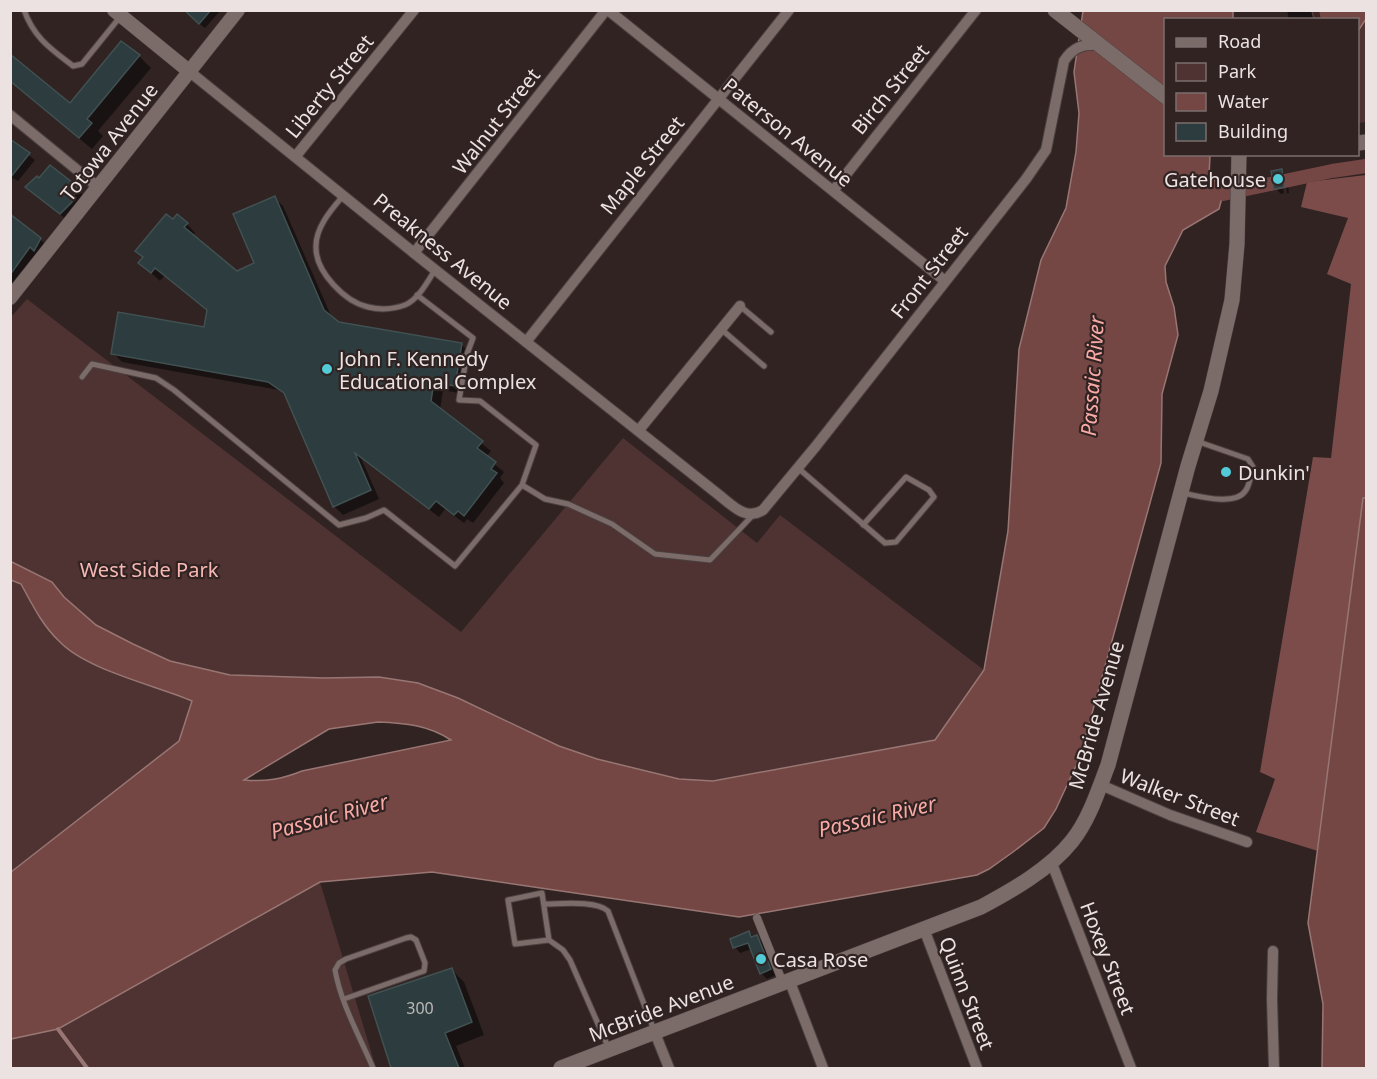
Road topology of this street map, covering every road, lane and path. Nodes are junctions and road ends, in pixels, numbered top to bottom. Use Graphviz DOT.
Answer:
graph roads {
  1 [pos="24,10"];
  2 [pos="238,10"];
  3 [pos="414,10"];
  4 [pos="607,10"];
  5 [pos="789,10"];
  6 [pos="976,10"];
  7 [pos="1055,10"];
  8 [pos="118,13"];
  9 [pos="1099,45"];
  10 [pos="190,72"];
  11 [pos="1164,95"];
  12 [pos="718,98"];
  13 [pos="10,115"];
  14 [pos="1239,156"];
  15 [pos="295,157"];
  16 [pos="98,187"];
  17 [pos="833,190"];
  18 [pos="343,196"];
  19 [pos="414,253"];
  20 [pos="435,270"];
  21 [pos="945,281"];
  22 [pos="417,295"];
  23 [pos="10,298"];
  24 [pos="740,306"];
  25 [pos="722,329"];
  26 [pos="771,332"];
  27 [pos="526,342"];
  28 [pos="764,366"];
  29 [pos="82,377"];
  30 [pos="639,430"];
  31 [pos="1196,441"];
  32 [pos="798,468"];
  33 [pos="522,485"];
  34 [pos="1181,492"];
  35 [pos="753,514"];
  36 [pos="863,525"];
  37 [pos="1101,785"];
  38 [pos="1246,842"];
  39 [pos="1051,861"];
  40 [pos="544,904"];
  41 [pos="757,918"];
  42 [pos="924,929"];
  43 [pos="549,940"];
  44 [pos="1273,951"];
  45 [pos="786,983"];
  46 [pos="344,999"];
  47 [pos="655,1033"];
  48 [pos="610,1050"];
  49 [pos="373,1068"];
  50 [pos="561,1068"];
  51 [pos="669,1068"];
  52 [pos="823,1068"];
  53 [pos="977,1068"];
  54 [pos="1131,1068"];
  55 [pos="1274,1068"];
  1 -- 8 [label="lane"];
  2 -- 10 [label="street, Totowa Avenue"];
  3 -- 15 [label="street, Liberty Street"];
  4 -- 12 [label="street, Paterson Avenue"];
  4 -- 19 [label="street, Walnut Street"];
  5 -- 12 [label="street, Maple Street"];
  6 -- 17 [label="street, Birch Street"];
  7 -- 9 [label="main road"];
  8 -- 10 [label="street, Preakness Avenue"];
  9 -- 11 [label="main road"];
  9 -- 21 [label="street, Front Street"];
  10 -- 15 [label="street, Preakness Avenue"];
  10 -- 16 [label="street, Totowa Avenue"];
  12 -- 17 [label="street, Paterson Avenue"];
  12 -- 27 [label="street, Maple Street"];
  13 -- 16 [label="street"];
  14 -- 31 [label="main road, McBride Avenue"];
  15 -- 18 [label="street, Preakness Avenue"];
  16 -- 23 [label="street, Totowa Avenue"];
  17 -- 21 [label="street, Paterson Avenue"];
  18 -- 19 [label="street, Preakness Avenue"];
  18 -- 22 [label="lane"];
  19 -- 20 [label="street, Preakness Avenue"];
  20 -- 22 [label="lane"];
  20 -- 27 [label="street, Preakness Avenue"];
  21 -- 32 [label="street, Front Street"];
  22 -- 33 [label="lane"];
  24 -- 25 [label="street"];
  24 -- 26 [label="lane"];
  25 -- 28 [label="lane"];
  25 -- 30 [label="street"];
  27 -- 30 [label="street, Preakness Avenue"];
  29 -- 33 [label="lane"];
  30 -- 35 [label="street, Preakness Avenue"];
  31 -- 34 [label="main road, McBride Avenue"];
  31 -- 34 [label="lane"];
  32 -- 35 [label="street, Front Street"];
  32 -- 36 [label="lane"];
  33 -- 35 [label="lane"];
  34 -- 37 [label="main road, McBride Avenue"];
  36 -- 36 [label="lane"];
  37 -- 38 [label="street, Walker Street"];
  37 -- 39 [label="main road, McBride Avenue"];
  39 -- 42 [label="main road, McBride Avenue"];
  39 -- 54 [label="street, Hoxey Street"];
  40 -- 43 [label="lane"];
  40 -- 43 [label="lane"];
  40 -- 47 [label="lane"];
  41 -- 45 [label="street"];
  42 -- 45 [label="main road, McBride Avenue"];
  42 -- 53 [label="street, Quinn Street"];
  43 -- 48 [label="lane"];
  44 -- 55 [label="street"];
  45 -- 47 [label="main road, McBride Avenue"];
  45 -- 52 [label="street"];
  46 -- 46 [label="lane"];
  46 -- 49 [label="lane"];
  47 -- 48 [label="main road, McBride Avenue"];
  47 -- 51 [label="street"];
  48 -- 50 [label="main road, McBride Avenue"];
}
